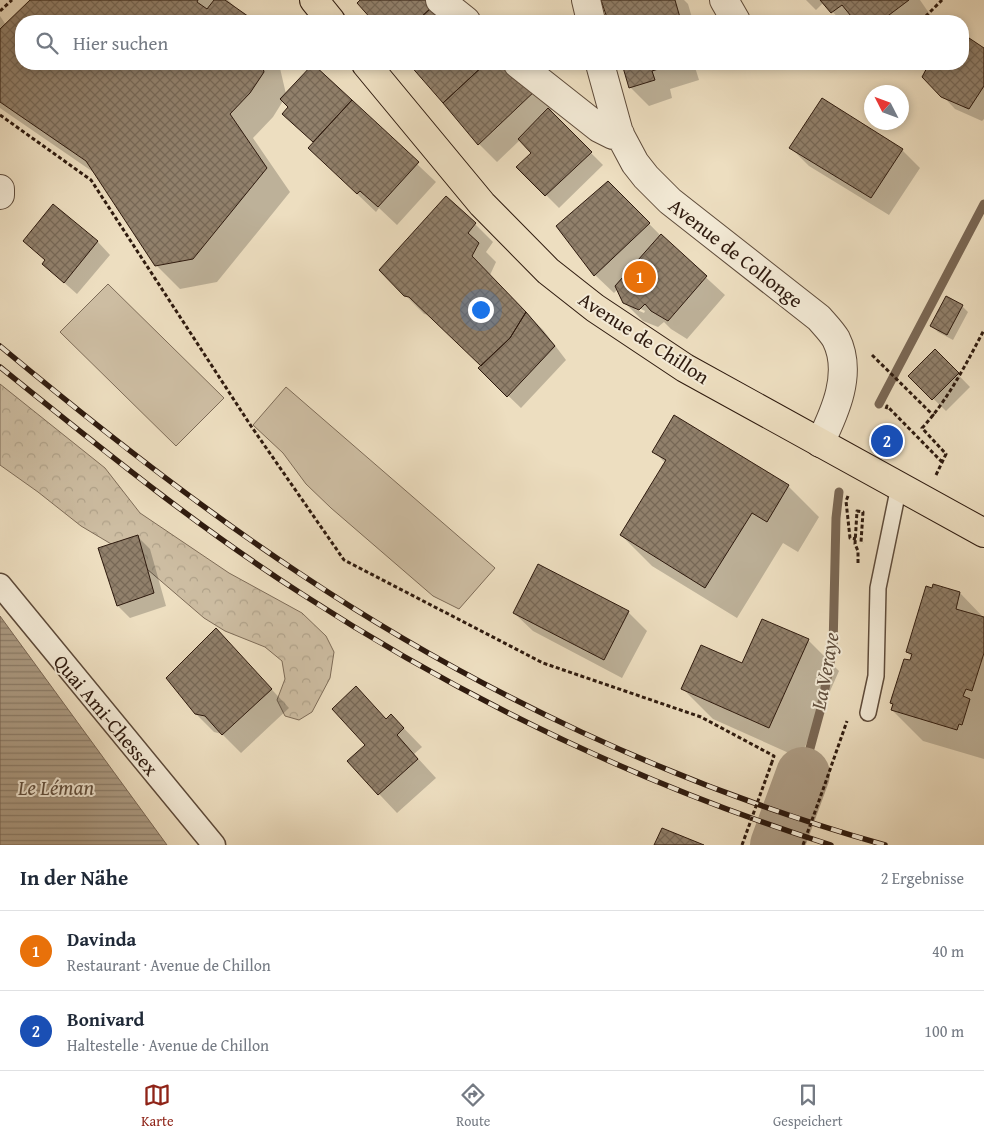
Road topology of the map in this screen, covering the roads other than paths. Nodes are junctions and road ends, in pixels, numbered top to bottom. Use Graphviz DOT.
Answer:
graph roads {
  1 [pos="314,0"];
  2 [pos="440,0"];
  3 [pos="586,0"];
  4 [pos="724,0"];
  5 [pos="326,15"];
  6 [pos="459,15"];
  7 [pos="589,15"];
  8 [pos="733,15"];
  9 [pos="371,70"];
  10 [pos="526,70"];
  11 [pos="602,70"];
  12 [pos="620,134"];
  13 [pos="0,189"];
  14 [pos="0,195"];
  15 [pos="820,443"];
  16 [pos="899,486"];
  17 [pos="984,533"];
  18 [pos="0,585"];
  19 [pos="868,713"];
  20 [pos="214,845"];
  1 -- 5 [label="main road"];
  2 -- 6 [label="street"];
  3 -- 7 [label="street"];
  4 -- 8 [label="street"];
  9 -- 15 [label="main road, Avenue de Chillon"];
  10 -- 12 [label="street"];
  11 -- 12 [label="street, Avenue de Collonge"];
  12 -- 15 [label="street, Avenue de Collonge"];
  13 -- 14 [label="street"];
  15 -- 16 [label="main road, Avenue de Chillon"];
  16 -- 17 [label="main road, Avenue de Chillon"];
  16 -- 19 [label="lane"];
  18 -- 20 [label="street, Quai Ami-Chessex"];
}
